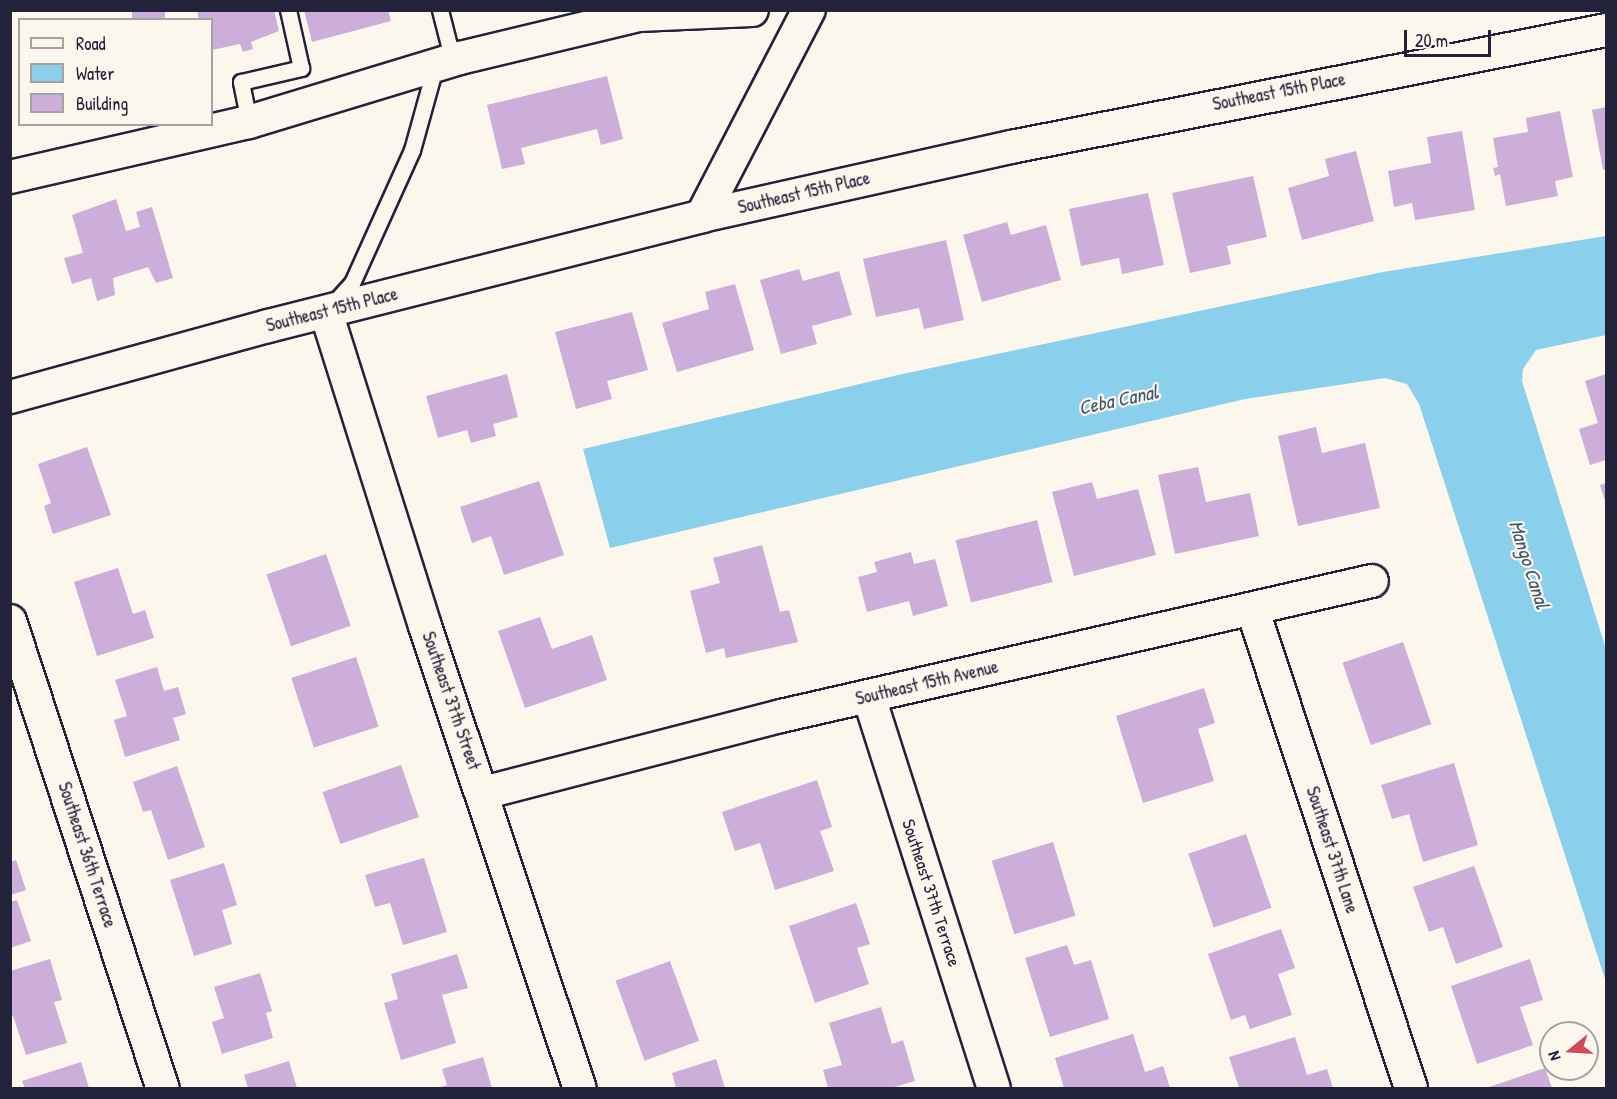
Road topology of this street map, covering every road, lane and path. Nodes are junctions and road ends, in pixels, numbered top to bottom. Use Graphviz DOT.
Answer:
graph roads {
  1 [pos="288,10"];
  2 [pos="440,10"];
  3 [pos="752,10"];
  4 [pos="809,10"];
  5 [pos="1606,30"];
  6 [pos="444,64"];
  7 [pos="249,122"];
  8 [pos="10,177"];
  9 [pos="702,216"];
  10 [pos="326,312"];
  11 [pos="10,397"];
  12 [pos="1372,581"];
  13 [pos="1253,611"];
  14 [pos="10,621"];
  15 [pos="869,697"];
  16 [pos="483,793"];
  17 [pos="163,1089"];
  18 [pos="580,1089"];
  19 [pos="994,1089"];
  20 [pos="1411,1089"];
  1 -- 7 [label="lane"];
  2 -- 6 [label="lane"];
  3 -- 6 [label="street"];
  4 -- 9 [label="street"];
  5 -- 9 [label="street, Southeast 15th Place"];
  6 -- 7 [label="street"];
  6 -- 10 [label="lane"];
  7 -- 8 [label="street"];
  9 -- 10 [label="street, Southeast 15th Place"];
  10 -- 11 [label="street, Southeast 15th Place"];
  10 -- 16 [label="street, Southeast 37th Street"];
  12 -- 13 [label="street, Southeast 15th Avenue"];
  13 -- 15 [label="street, Southeast 15th Avenue"];
  13 -- 20 [label="street, Southeast 37th Lane"];
  14 -- 17 [label="street, Southeast 36th Terrace"];
  15 -- 16 [label="street, Southeast 15th Avenue"];
  15 -- 19 [label="street, Southeast 37th Terrace"];
  16 -- 18 [label="street, Southeast 37th Street"];
}
